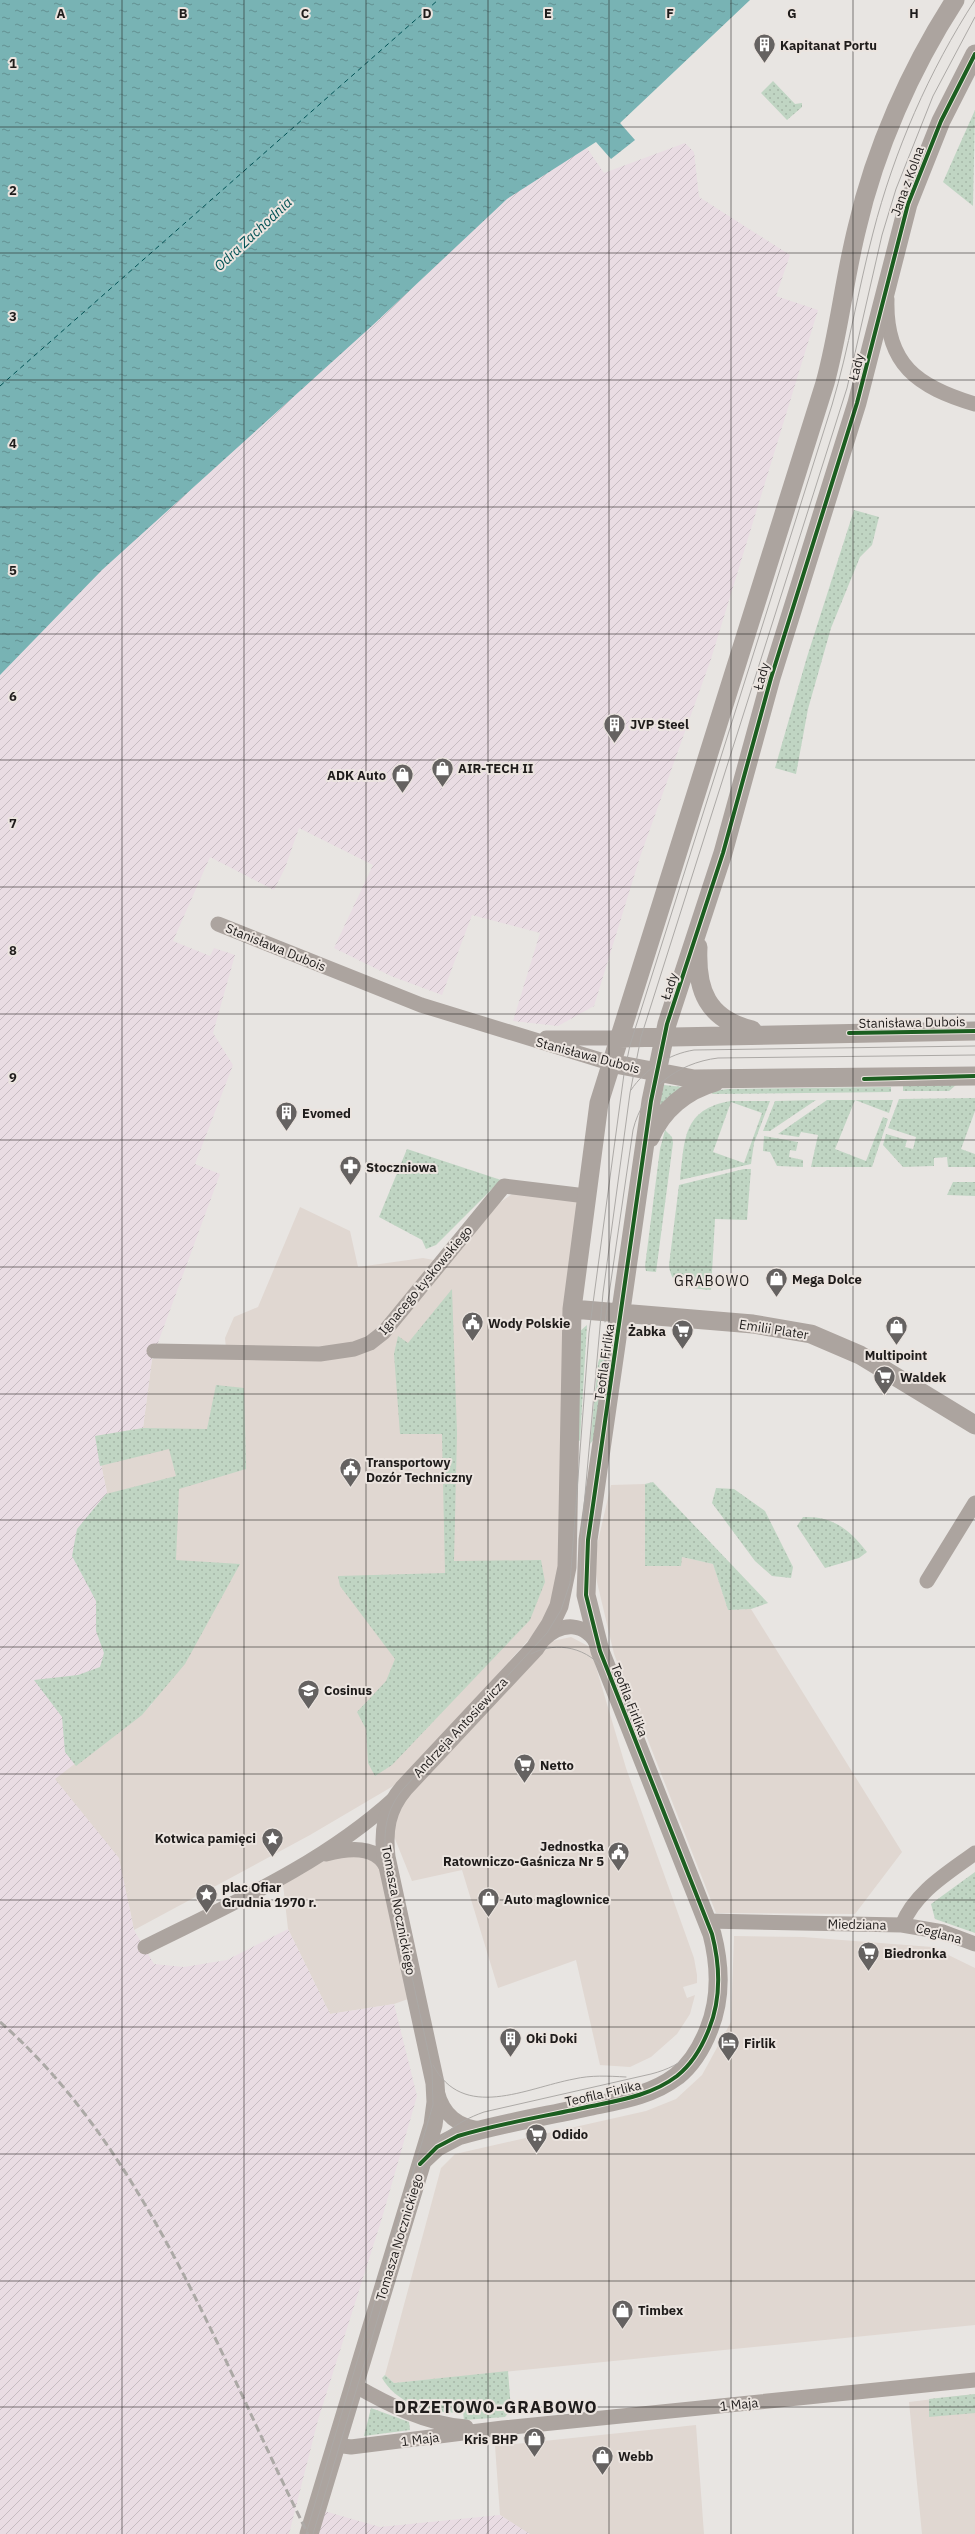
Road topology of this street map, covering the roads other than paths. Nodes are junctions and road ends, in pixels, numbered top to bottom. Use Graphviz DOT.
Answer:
graph roads {
  1 [pos="955,0"];
  2 [pos="975,54"];
  3 [pos="890,266"];
  4 [pos="877,322"];
  5 [pos="975,404"];
  6 [pos="701,923"];
  7 [pos="218,924"];
  8 [pos="975,1031"];
  9 [pos="513,1034"];
  10 [pos="782,1034"];
  11 [pos="664,1037"];
  12 [pos="619,1038"];
  13 [pos="610,1063"];
  14 [pos="656,1073"];
  15 [pos="975,1076"];
  16 [pos="732,1079"];
  17 [pos="644,1152"];
  18 [pos="586,1196"];
  19 [pos="572,1309"];
  20 [pos="621,1313"];
  21 [pos="154,1351"];
  22 [pos="975,1425"];
  23 [pos="975,1503"];
  24 [pos="927,1581"];
  25 [pos="535,1648"];
  26 [pos="600,1651"];
  27 [pos="397,1796"];
  28 [pos="975,1853"];
  29 [pos="318,1856"];
  30 [pos="389,1874"];
  31 [pos="707,1921"];
  32 [pos="902,1925"];
  33 [pos="975,1944"];
  34 [pos="145,1946"];
  35 [pos="435,2083"];
  36 [pos="487,2129"];
  37 [pos="420,2164"];
  38 [pos="975,2380"];
  39 [pos="354,2385"];
  40 [pos="503,2428"];
  41 [pos="336,2445"];
  42 [pos="309,2534"];
  1 -- 12 [label="street, Łady"];
  2 -- 3 [label="street, Jana z Kolna"];
  3 -- 4 [label="street, Jana z Kolna"];
  3 -- 5 [label="street"];
  4 -- 6 [label="street, Łady"];
  6 -- 10 [label="street, Łady"];
  6 -- 11 [label="street, Łady"];
  7 -- 9 [label="street, Stanisława Dubois"];
  8 -- 10 [label="street, Stanisława Dubois"];
  9 -- 12 [label="street, Stanisława Dubois"];
  9 -- 13 [label="street, Stanisława Dubois"];
  10 -- 11 [label="street, Stanisława Dubois"];
  11 -- 12 [label="street, Stanisława Dubois"];
  11 -- 14 [label="street, Teofila Firlika"];
  12 -- 13 [label="street"];
  13 -- 14 [label="street, Stanisława Dubois"];
  13 -- 18 [label="street"];
  14 -- 16 [label="street, Stanisława Dubois"];
  14 -- 17 [label="street, Teofila Firlika"];
  15 -- 16 [label="street, Stanisława Dubois"];
  16 -- 17 [label="street, Teofila Firlika"];
  17 -- 20 [label="street, Teofila Firlika"];
  18 -- 19 [label="street"];
  18 -- 21 [label="street, Ignacego Łyskowskiego"];
  19 -- 20 [label="street, Teofila Firlika"];
  19 -- 25 [label="street"];
  20 -- 22 [label="street, Emilii Plater"];
  20 -- 26 [label="street, Teofila Firlika"];
  23 -- 24 [label="street"];
  25 -- 26 [label="street, Andrzeja Antosiewicza"];
  25 -- 27 [label="street, Andrzeja Antosiewicza"];
  26 -- 31 [label="street, Teofila Firlika"];
  27 -- 29 [label="street, Andrzeja Antosiewicza"];
  27 -- 30 [label="street, Tomasza Nocznickiego"];
  28 -- 32 [label="street, Miedziana"];
  29 -- 30 [label="street, Andrzeja Antosiewicza"];
  29 -- 34 [label="street, Andrzeja Antosiewicza"];
  30 -- 35 [label="street, Tomasza Nocznickiego"];
  31 -- 32 [label="street, Miedziana"];
  31 -- 36 [label="street, Teofila Firlika"];
  32 -- 33 [label="street, Ceglana"];
  35 -- 36 [label="street, Teofila Firlika"];
  35 -- 37 [label="street, Tomasza Nocznickiego"];
  36 -- 37 [label="street, Teofila Firlika"];
  37 -- 39 [label="street, Tomasza Nocznickiego"];
  38 -- 40 [label="street, 1 Maja"];
  39 -- 40 [label="street, 1 Maja"];
  39 -- 41 [label="street, Tomasza Nocznickiego"];
  40 -- 41 [label="street, 1 Maja"];
  41 -- 42 [label="street, Tomasza Nocznickiego"];
}
